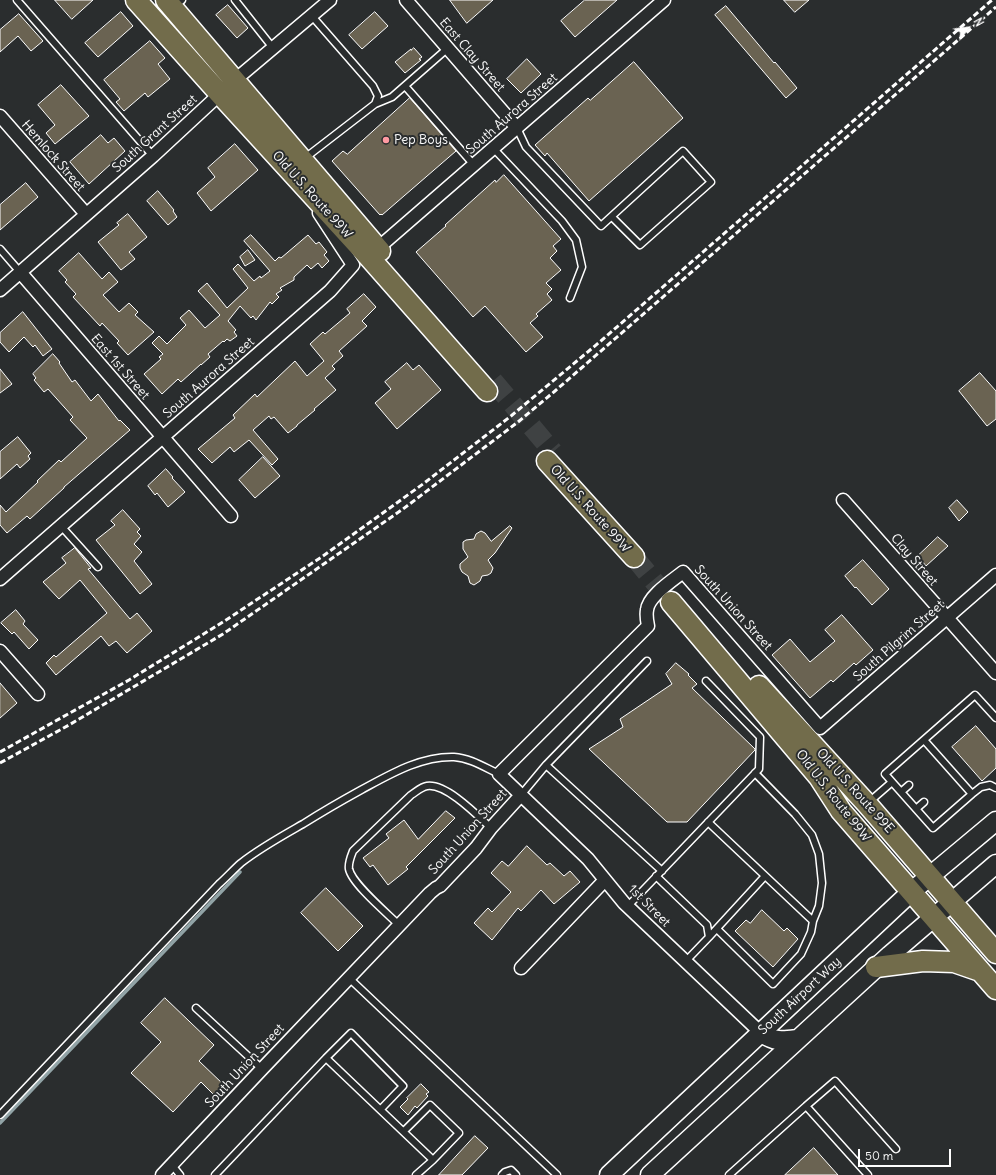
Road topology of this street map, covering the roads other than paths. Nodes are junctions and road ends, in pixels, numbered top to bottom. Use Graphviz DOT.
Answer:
graph roads {
  1 [pos="17,0"];
  2 [pos="136,0"];
  3 [pos="235,0"];
  4 [pos="330,0"];
  5 [pos="406,0"];
  6 [pos="664,0"];
  7 [pos="174,3"];
  8 [pos="311,15"];
  9 [pos="273,48"];
  10 [pos="448,48"];
  11 [pos="235,80"];
  12 [pos="405,86"];
  13 [pos="220,94"];
  14 [pos="375,104"];
  15 [pos="0,116"];
  16 [pos="517,128"];
  17 [pos="494,148"];
  18 [pos="152,156"];
  19 [pos="474,165"];
  20 [pos="299,168"];
  21 [pos="86,214"];
  22 [pos="612,217"];
  23 [pos="378,248"];
  24 [pos="0,249"];
  25 [pos="20,272"];
  26 [pos="0,290"];
  27 [pos="570,298"];
  28 [pos="163,437"];
  29 [pos="550,456"];
  30 [pos="843,500"];
  31 [pos="231,516"];
  32 [pos="61,526"];
  33 [pos="638,552"];
  34 [pos="98,567"];
  35 [pos="996,575"];
  36 [pos="0,579"];
  37 [pos="697,612"];
  38 [pos="947,618"];
  39 [pos="0,651"];
  40 [pos="647,661"];
  41 [pos="996,673"];
  42 [pos="706,681"];
  43 [pos="38,694"];
  44 [pos="996,718"];
  45 [pos="820,728"];
  46 [pos="924,740"];
  47 [pos="940,758"];
  48 [pos="934,763"];
  49 [pos="546,765"];
  50 [pos="755,773"];
  51 [pos="499,774"];
  52 [pos="954,775"];
  53 [pos="948,780"];
  54 [pos="892,782"];
  55 [pos="909,785"];
  56 [pos="996,788"];
  57 [pos="901,792"];
  58 [pos="972,794"];
  59 [pos="520,795"];
  60 [pos="924,802"];
  61 [pos="867,804"];
  62 [pos="916,809"];
  63 [pos="996,821"];
  64 [pos="708,822"];
  65 [pos="492,828"];
  66 [pos="996,864"];
  67 [pos="662,871"];
  68 [pos="656,876"];
  69 [pos="765,876"];
  70 [pos="930,877"];
  71 [pos="604,880"];
  72 [pos="912,892"];
  73 [pos="952,901"];
  74 [pos="628,906"];
  75 [pos="934,917"];
  76 [pos="813,921"];
  77 [pos="399,925"];
  78 [pos="717,929"];
  79 [pos="709,937"];
  80 [pos="996,953"];
  81 [pos="686,961"];
  82 [pos="521,968"];
  83 [pos="876,968"];
  84 [pos="981,971"];
  85 [pos="349,978"];
  86 [pos="996,989"];
  87 [pos="196,1008"];
  88 [pos="761,1033"];
  89 [pos="798,1039"];
  90 [pos="326,1058"];
  91 [pos="262,1069"];
  92 [pos="806,1106"];
  93 [pos="381,1109"];
  94 [pos="0,1115"];
  95 [pos="404,1131"];
  96 [pos="896,1149"];
  97 [pos="433,1160"];
  98 [pos="172,1165"];
  99 [pos="162,1175"];
  100 [pos="180,1175"];
  101 [pos="215,1175"];
  102 [pos="416,1175"];
  103 [pos="502,1175"];
  104 [pos="516,1175"];
  105 [pos="557,1175"];
  106 [pos="609,1175"];
  107 [pos="650,1175"];
  108 [pos="729,1175"];
  109 [pos="868,1175"];
  1 -- 18 [label="lane"];
  2 -- 13 [label="main road, Old U.S. Route 99W"];
  3 -- 9 [label="lane"];
  4 -- 8 [label="street, South Grant Street"];
  5 -- 10 [label="street, East Clay Street"];
  6 -- 16 [label="street, South Aurora Street"];
  7 -- 11 [label="main road, Old U.S. Route 99W"];
  8 -- 9 [label="street, South Grant Street"];
  8 -- 14 [label="lane"];
  9 -- 11 [label="street, South Grant Street"];
  10 -- 12 [label="lane"];
  10 -- 16 [label="street, East Clay Street"];
  11 -- 13 [label="street, South Grant Street"];
  11 -- 20 [label="main road, Old U.S. Route 99W"];
  12 -- 14 [label="lane"];
  12 -- 19 [label="lane"];
  13 -- 18 [label="street, South Grant Street"];
  13 -- 20 [label="main road, Old U.S. Route 99W"];
  14 -- 20 [label="lane"];
  15 -- 21 [label="street, Hemlock Street"];
  16 -- 17 [label="street, South Aurora Street"];
  16 -- 22 [label="lane"];
  17 -- 19 [label="street, South Aurora Street"];
  17 -- 27 [label="lane"];
  18 -- 21 [label="street, South Grant Street"];
  19 -- 23 [label="street, South Aurora Street"];
  20 -- 23 [label="main road, Old U.S. Route 99W"];
  20 -- 23 [label="main road, Old U.S. Route 99W"];
  20 -- 28 [label="street, South Aurora Street"];
  21 -- 25 [label="street, South Grant Street"];
  22 -- 22 [label="lane"];
  24 -- 25 [label="lane"];
  25 -- 26 [label="street, South Grant Street"];
  25 -- 28 [label="street, East 1st Street"];
  28 -- 31 [label="street, East 1st Street"];
  28 -- 32 [label="street, South Aurora Street"];
  29 -- 33 [label="main road, Old U.S. Route 99W"];
  30 -- 38 [label="street, Clay Street"];
  32 -- 34 [label="lane"];
  32 -- 36 [label="street, South Aurora Street"];
  35 -- 38 [label="street, South Pilgrim Street"];
  37 -- 61 [label="main road, Old U.S. Route 99E"];
  37 -- 72 [label="main road, Old U.S. Route 99W"];
  38 -- 41 [label="street, Clay Street"];
  38 -- 45 [label="street, South Pilgrim Street"];
  39 -- 43 [label="street"];
  40 -- 49 [label="lane"];
  42 -- 50 [label="lane"];
  44 -- 46 [label="lane"];
  45 -- 51 [label="street, South Union Street"];
  46 -- 47 [label="lane"];
  46 -- 54 [label="lane"];
  47 -- 48 [label="lane"];
  47 -- 52 [label="lane"];
  49 -- 59 [label="lane"];
  49 -- 67 [label="lane"];
  50 -- 64 [label="lane"];
  50 -- 76 [label="lane"];
  51 -- 59 [label="street, South Union Street"];
  51 -- 94 [label="lane"];
  52 -- 53 [label="lane"];
  52 -- 58 [label="lane"];
  54 -- 57 [label="lane"];
  54 -- 61 [label="lane"];
  55 -- 57 [label="lane"];
  56 -- 58 [label="lane"];
  57 -- 62 [label="lane"];
  58 -- 62 [label="lane"];
  59 -- 65 [label="street, South Union Street"];
  59 -- 71 [label="street, 1st Street"];
  60 -- 62 [label="lane"];
  61 -- 70 [label="main road, Old U.S. Route 99E"];
  63 -- 70 [label="main road, South Airport Way"];
  64 -- 67 [label="lane"];
  64 -- 69 [label="lane"];
  65 -- 77 [label="street, South Union Street"];
  65 -- 77 [label="lane"];
  66 -- 73 [label="main road"];
  67 -- 68 [label="lane"];
  68 -- 74 [label="lane"];
  68 -- 79 [label="lane"];
  69 -- 76 [label="lane"];
  69 -- 78 [label="lane"];
  70 -- 72 [label="main road, South Airport Way"];
  70 -- 73 [label="main road, Old U.S. Route 99E"];
  71 -- 74 [label="street, 1st Street"];
  71 -- 82 [label="street"];
  72 -- 75 [label="main road, Old U.S. Route 99W"];
  72 -- 88 [label="main road, South Airport Way"];
  73 -- 75 [label="main road"];
  73 -- 80 [label="main road, Old U.S. Route 99E"];
  74 -- 81 [label="street, 1st Street"];
  75 -- 83 [label="main road"];
  75 -- 84 [label="main road, Old U.S. Route 99W"];
  76 -- 78 [label="lane"];
  77 -- 85 [label="street, South Union Street"];
  78 -- 79 [label="lane"];
  79 -- 81 [label="lane"];
  81 -- 88 [label="street, 1st Street"];
  83 -- 84 [label="main road"];
  83 -- 89 [label="main road"];
  84 -- 86 [label="main road, Old U.S. Route 99W"];
  85 -- 91 [label="street, South Union Street"];
  85 -- 105 [label="lane"];
  87 -- 91 [label="lane"];
  88 -- 89 [label="main road"];
  88 -- 106 [label="main road, South Airport Way"];
  89 -- 107 [label="main road"];
  90 -- 93 [label="lane"];
  90 -- 93 [label="lane"];
  90 -- 101 [label="lane"];
  91 -- 98 [label="street, South Union Street"];
  92 -- 96 [label="lane"];
  92 -- 108 [label="lane"];
  92 -- 109 [label="lane"];
  93 -- 95 [label="lane"];
  95 -- 97 [label="lane"];
  95 -- 97 [label="lane"];
  97 -- 102 [label="lane"];
  98 -- 99 [label="street, South Union Street"];
  98 -- 100 [label="lane"];
  103 -- 104 [label="lane"];
}
